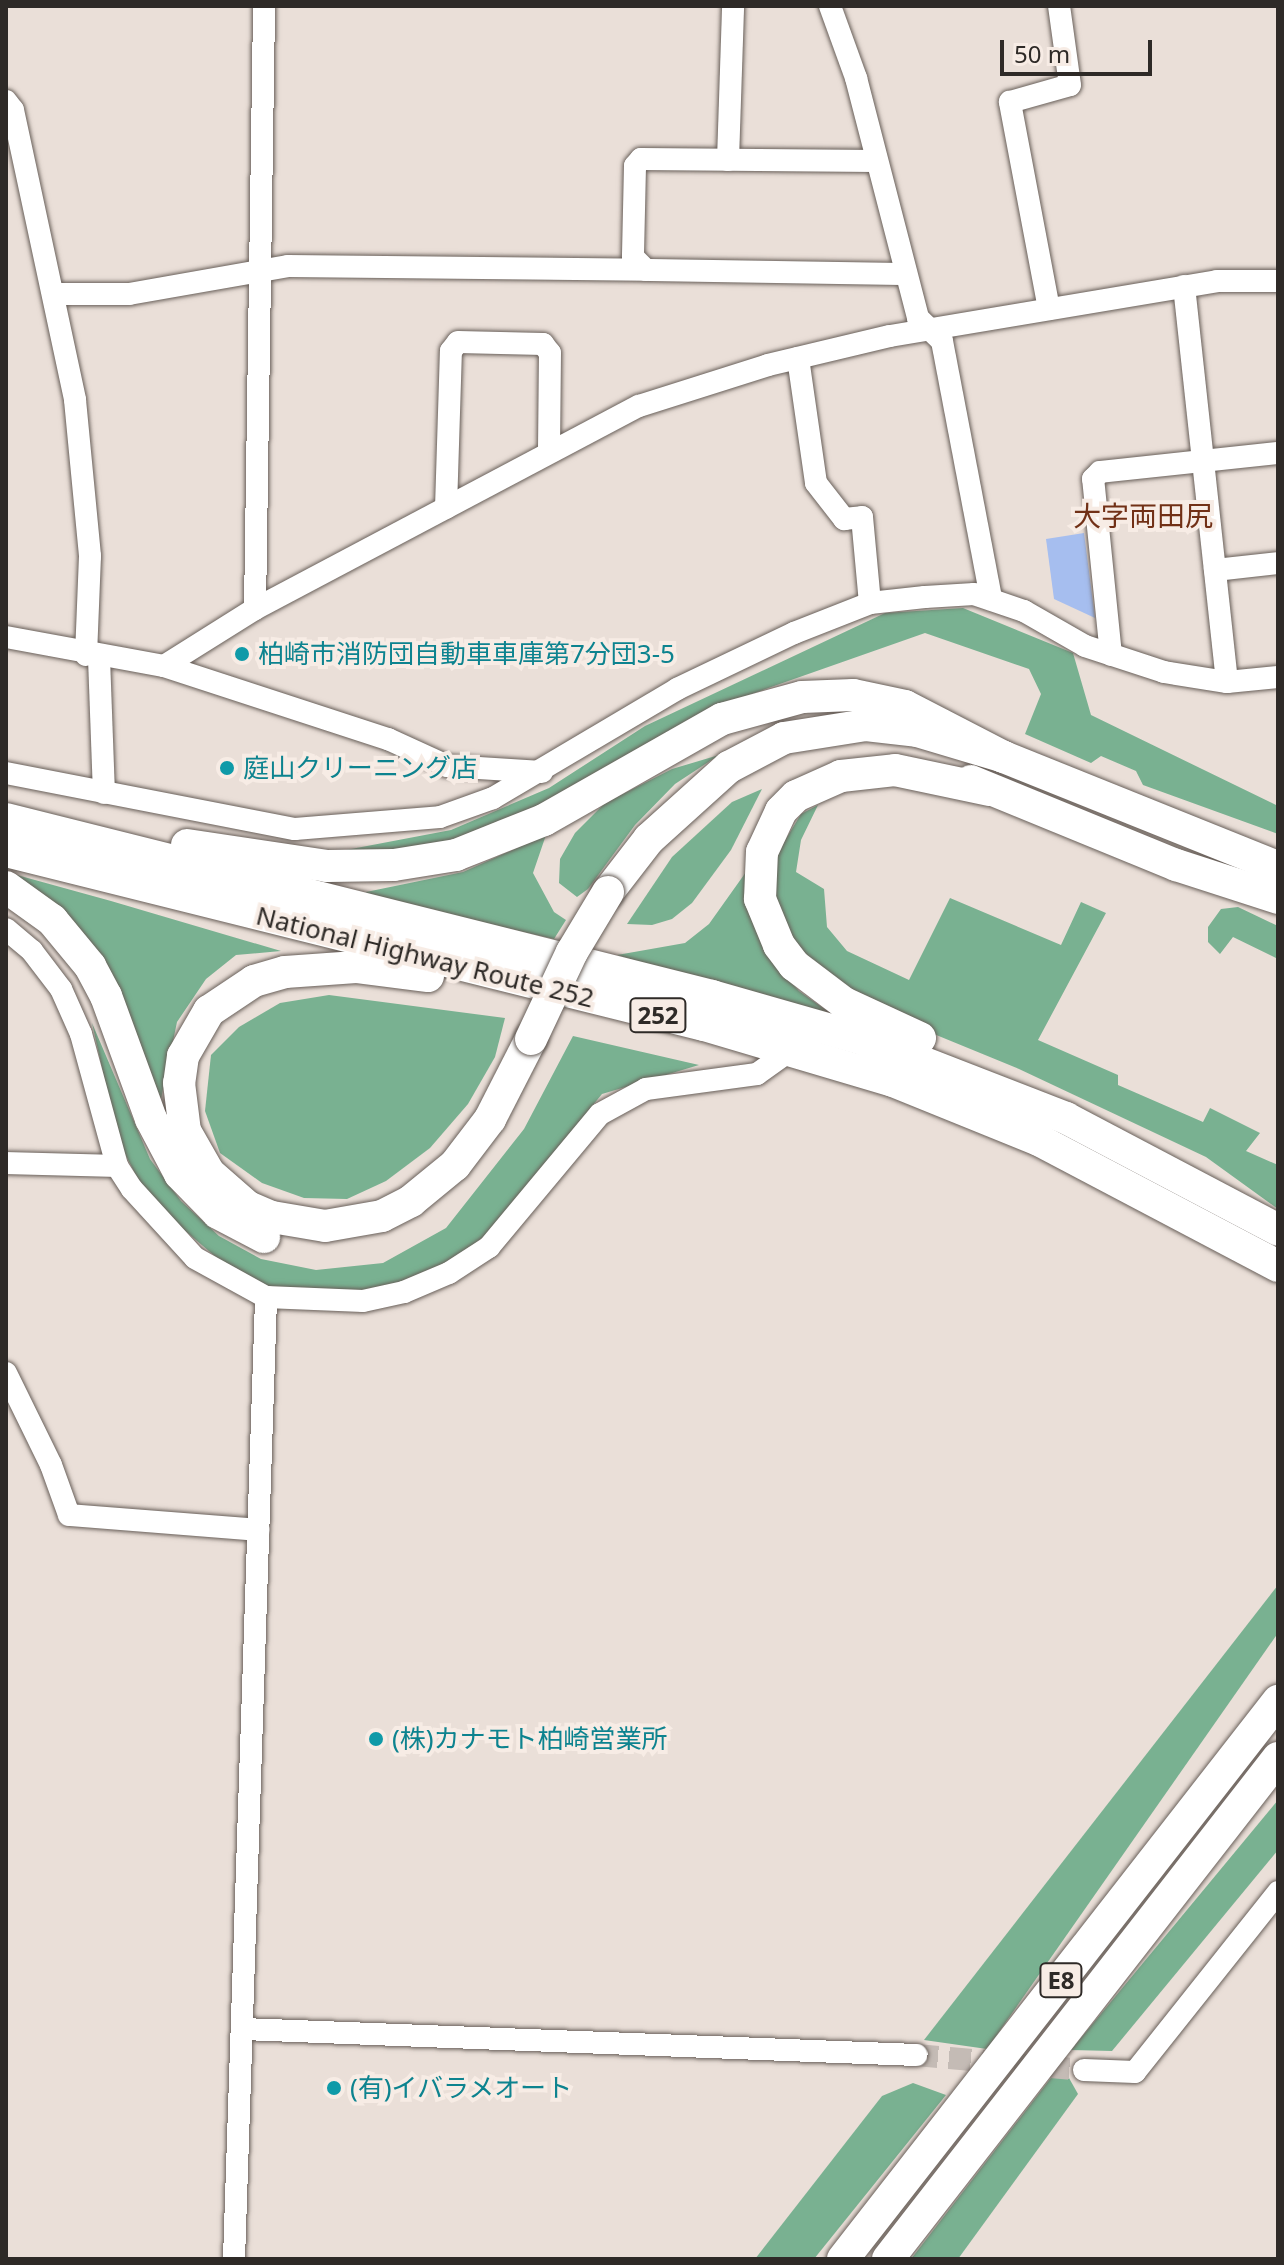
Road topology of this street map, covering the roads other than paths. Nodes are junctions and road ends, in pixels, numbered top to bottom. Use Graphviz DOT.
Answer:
graph roads {
  1 [pos="264,6"];
  2 [pos="733,6"];
  3 [pos="830,6"];
  4 [pos="1059,6"];
  5 [pos="6,101"];
  6 [pos="728,160"];
  7 [pos="876,161"];
  8 [pos="261,269"];
  9 [pos="646,270"];
  10 [pos="906,274"];
  11 [pos="1278,281"];
  12 [pos="1184,286"];
  13 [pos="53,294"];
  14 [pos="1049,309"];
  15 [pos="928,329"];
  16 [pos="798,358"];
  17 [pos="549,451"];
  18 [pos="1278,453"];
  19 [pos="1204,461"];
  20 [pos="446,508"];
  21 [pos="1278,563"];
  22 [pos="1215,570"];
  23 [pos="991,599"];
  24 [pos="870,603"];
  25 [pos="255,609"];
  26 [pos="6,637"];
  27 [pos="1111,655"];
  28 [pos="93,657"];
  29 [pos="164,666"];
  30 [pos="1278,677"];
  31 [pos="1227,682"];
  32 [pos="1004,757"];
  33 [pos="544,772"];
  34 [pos="6,773"];
  35 [pos="990,790"];
  36 [pos="104,793"];
  37 [pos="6,816"];
  38 [pos="1189,830"];
  39 [pos="6,851"];
  40 [pos="1278,852"];
  41 [pos="1176,865"];
  42 [pos="1278,867"];
  43 [pos="6,887"];
  44 [pos="617,896"];
  45 [pos="1278,898"];
  46 [pos="1278,914"];
  47 [pos="6,929"];
  48 [pos="540,1042"];
  49 [pos="792,1049"];
  50 [pos="6,1163"];
  51 [pos="117,1166"];
  52 [pos="1268,1224"];
  53 [pos="1278,1266"];
  54 [pos="266,1297"];
  55 [pos="6,1373"];
  56 [pos="258,1530"];
  57 [pos="1278,1683"];
  58 [pos="1278,1701"];
  59 [pos="1278,1758"];
  60 [pos="1163,1849"];
  61 [pos="1278,1892"];
  62 [pos="243,2029"];
  63 [pos="916,2055"];
  64 [pos="1084,2070"];
  65 [pos="234,2259"];
  66 [pos="843,2259"];
  67 [pos="888,2259"];
  1 -- 8 [label="street"];
  2 -- 6 [label="street"];
  3 -- 7 [label="street"];
  4 -- 14 [label="street"];
  5 -- 13 [label="street"];
  6 -- 7 [label="street"];
  6 -- 9 [label="street"];
  7 -- 10 [label="street"];
  8 -- 9 [label="street"];
  8 -- 13 [label="street"];
  8 -- 25 [label="street"];
  9 -- 10 [label="street"];
  10 -- 15 [label="street"];
  11 -- 12 [label="street"];
  12 -- 14 [label="street"];
  12 -- 19 [label="street"];
  13 -- 28 [label="street"];
  14 -- 15 [label="street"];
  15 -- 16 [label="street"];
  15 -- 23 [label="street"];
  16 -- 17 [label="street"];
  16 -- 24 [label="street"];
  17 -- 20 [label="street"];
  17 -- 20 [label="street"];
  18 -- 19 [label="street"];
  19 -- 22 [label="street"];
  19 -- 27 [label="street"];
  20 -- 25 [label="street"];
  21 -- 22 [label="street"];
  22 -- 31 [label="street"];
  23 -- 24 [label="street"];
  23 -- 27 [label="street"];
  24 -- 33 [label="street"];
  25 -- 29 [label="street"];
  26 -- 28 [label="street"];
  27 -- 31 [label="street"];
  28 -- 29 [label="street"];
  28 -- 36 [label="street"];
  29 -- 33 [label="street"];
  30 -- 31 [label="street"];
  32 -- 37 [label="highway"];
  32 -- 38 [label="highway"];
  32 -- 44 [label="highway"];
  33 -- 36 [label="street"];
  34 -- 36 [label="street"];
  35 -- 41 [label="highway"];
  35 -- 44 [label="highway"];
  35 -- 52 [label="highway"];
  37 -- 52 [label="highway, National Highway Route 252 / 252"];
  38 -- 40 [label="highway"];
  38 -- 42 [label="highway"];
  39 -- 49 [label="highway, National Highway Route 252 / 252"];
  41 -- 45 [label="highway"];
  41 -- 46 [label="highway"];
  43 -- 48 [label="highway"];
  44 -- 48 [label="highway, bridge"];
  47 -- 51 [label="street"];
  48 -- 49 [label="highway"];
  49 -- 53 [label="highway, National Highway Route 252 / 252"];
  49 -- 54 [label="street"];
  50 -- 51 [label="street"];
  51 -- 54 [label="street"];
  54 -- 56 [label="street"];
  55 -- 56 [label="street"];
  56 -- 62 [label="street"];
  57 -- 60 [label="highway"];
  58 -- 60 [label="highway, E8"];
  59 -- 67 [label="highway, E8"];
  60 -- 66 [label="highway, E8"];
  61 -- 64 [label="street"];
  62 -- 63 [label="street"];
  62 -- 65 [label="street"];
}
